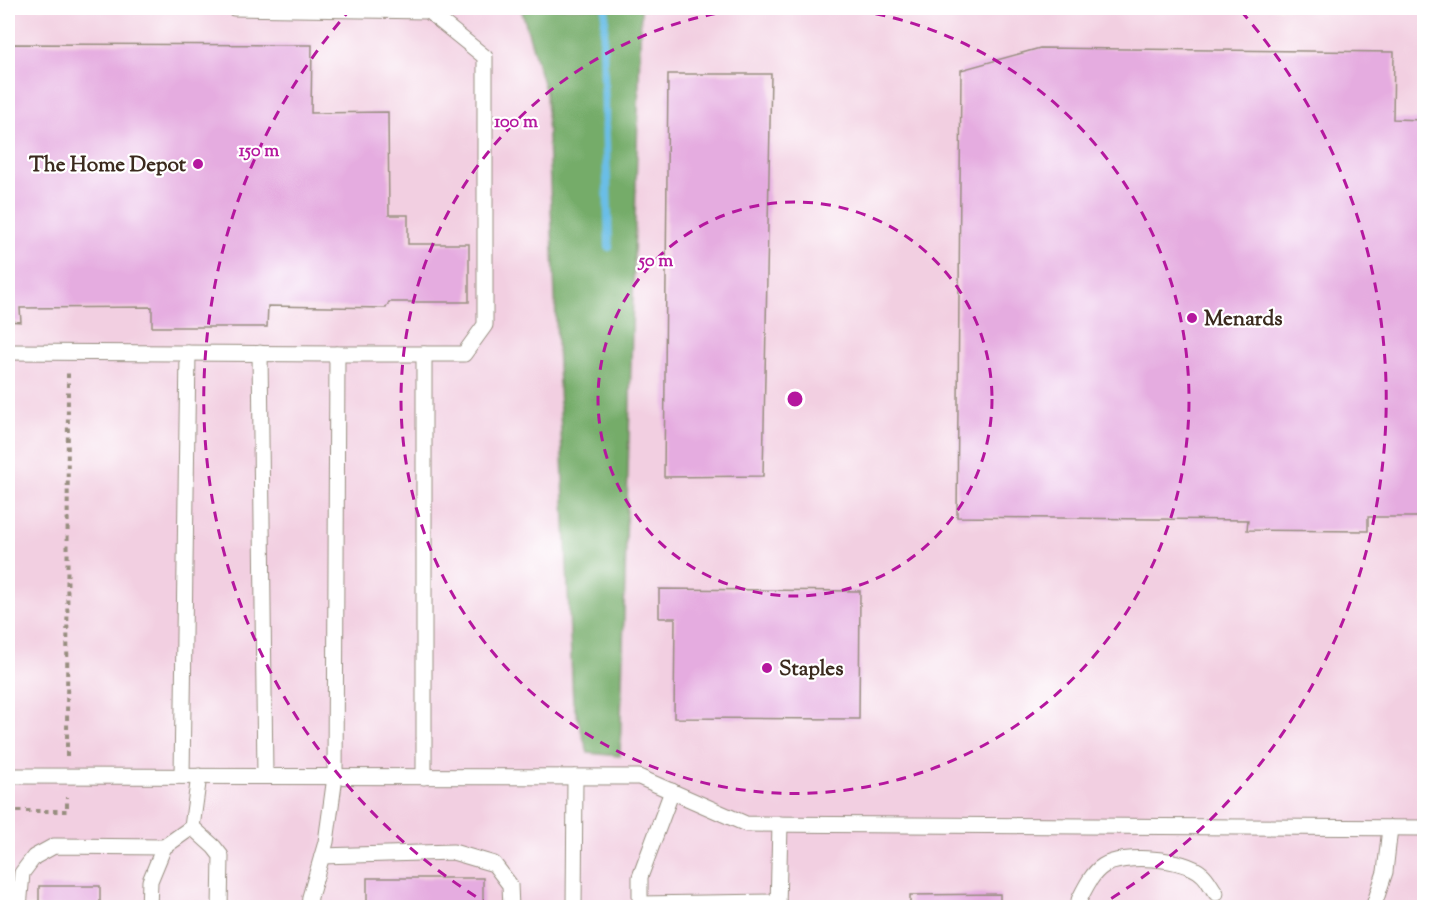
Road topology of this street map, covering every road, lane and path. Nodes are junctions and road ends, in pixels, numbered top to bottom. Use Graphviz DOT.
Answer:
graph roads {
  1 [pos="234,8"];
  2 [pos="8,352"];
  3 [pos="68,352"];
  4 [pos="188,353"];
  5 [pos="260,353"];
  6 [pos="337,354"];
  7 [pos="424,354"];
  8 [pos="8,776"];
  9 [pos="67,776"];
  10 [pos="182,776"];
  11 [pos="199,776"];
  12 [pos="265,776"];
  13 [pos="335,777"];
  14 [pos="424,777"];
  15 [pos="575,777"];
  16 [pos="672,791"];
  17 [pos="8,811"];
  18 [pos="780,824"];
  19 [pos="192,827"];
  20 [pos="1390,828"];
  21 [pos="1425,828"];
  22 [pos="165,848"];
  23 [pos="322,856"];
  24 [pos="1216,893"];
  25 [pos="1079,900"];
  26 [pos="778,905"];
  27 [pos="640,906"];
  28 [pos="19,908"];
  29 [pos="149,908"];
  30 [pos="220,908"];
  31 [pos="309,908"];
  32 [pos="511,908"];
  33 [pos="574,908"];
  34 [pos="1374,908"];
  1 -- 7 [label="lane"];
  2 -- 3 [label="lane"];
  3 -- 4 [label="lane"];
  3 -- 9 [label="path"];
  4 -- 5 [label="lane"];
  4 -- 10 [label="lane"];
  5 -- 6 [label="lane"];
  5 -- 12 [label="lane"];
  6 -- 7 [label="lane"];
  6 -- 13 [label="lane"];
  7 -- 14 [label="lane"];
  8 -- 9 [label="lane"];
  9 -- 10 [label="lane"];
  9 -- 17 [label="path"];
  10 -- 11 [label="lane"];
  11 -- 12 [label="lane"];
  11 -- 19 [label="lane"];
  12 -- 13 [label="lane"];
  13 -- 14 [label="lane"];
  13 -- 23 [label="lane"];
  14 -- 15 [label="lane"];
  15 -- 16 [label="lane"];
  15 -- 33 [label="lane"];
  16 -- 18 [label="lane"];
  16 -- 27 [label="lane"];
  18 -- 20 [label="lane"];
  18 -- 26 [label="lane"];
  19 -- 22 [label="lane"];
  19 -- 30 [label="lane"];
  20 -- 21 [label="lane"];
  20 -- 34 [label="lane"];
  22 -- 28 [label="lane"];
  22 -- 29 [label="lane"];
  23 -- 31 [label="lane"];
  23 -- 32 [label="lane"];
  24 -- 25 [label="lane"];
  26 -- 27 [label="lane"];
}
